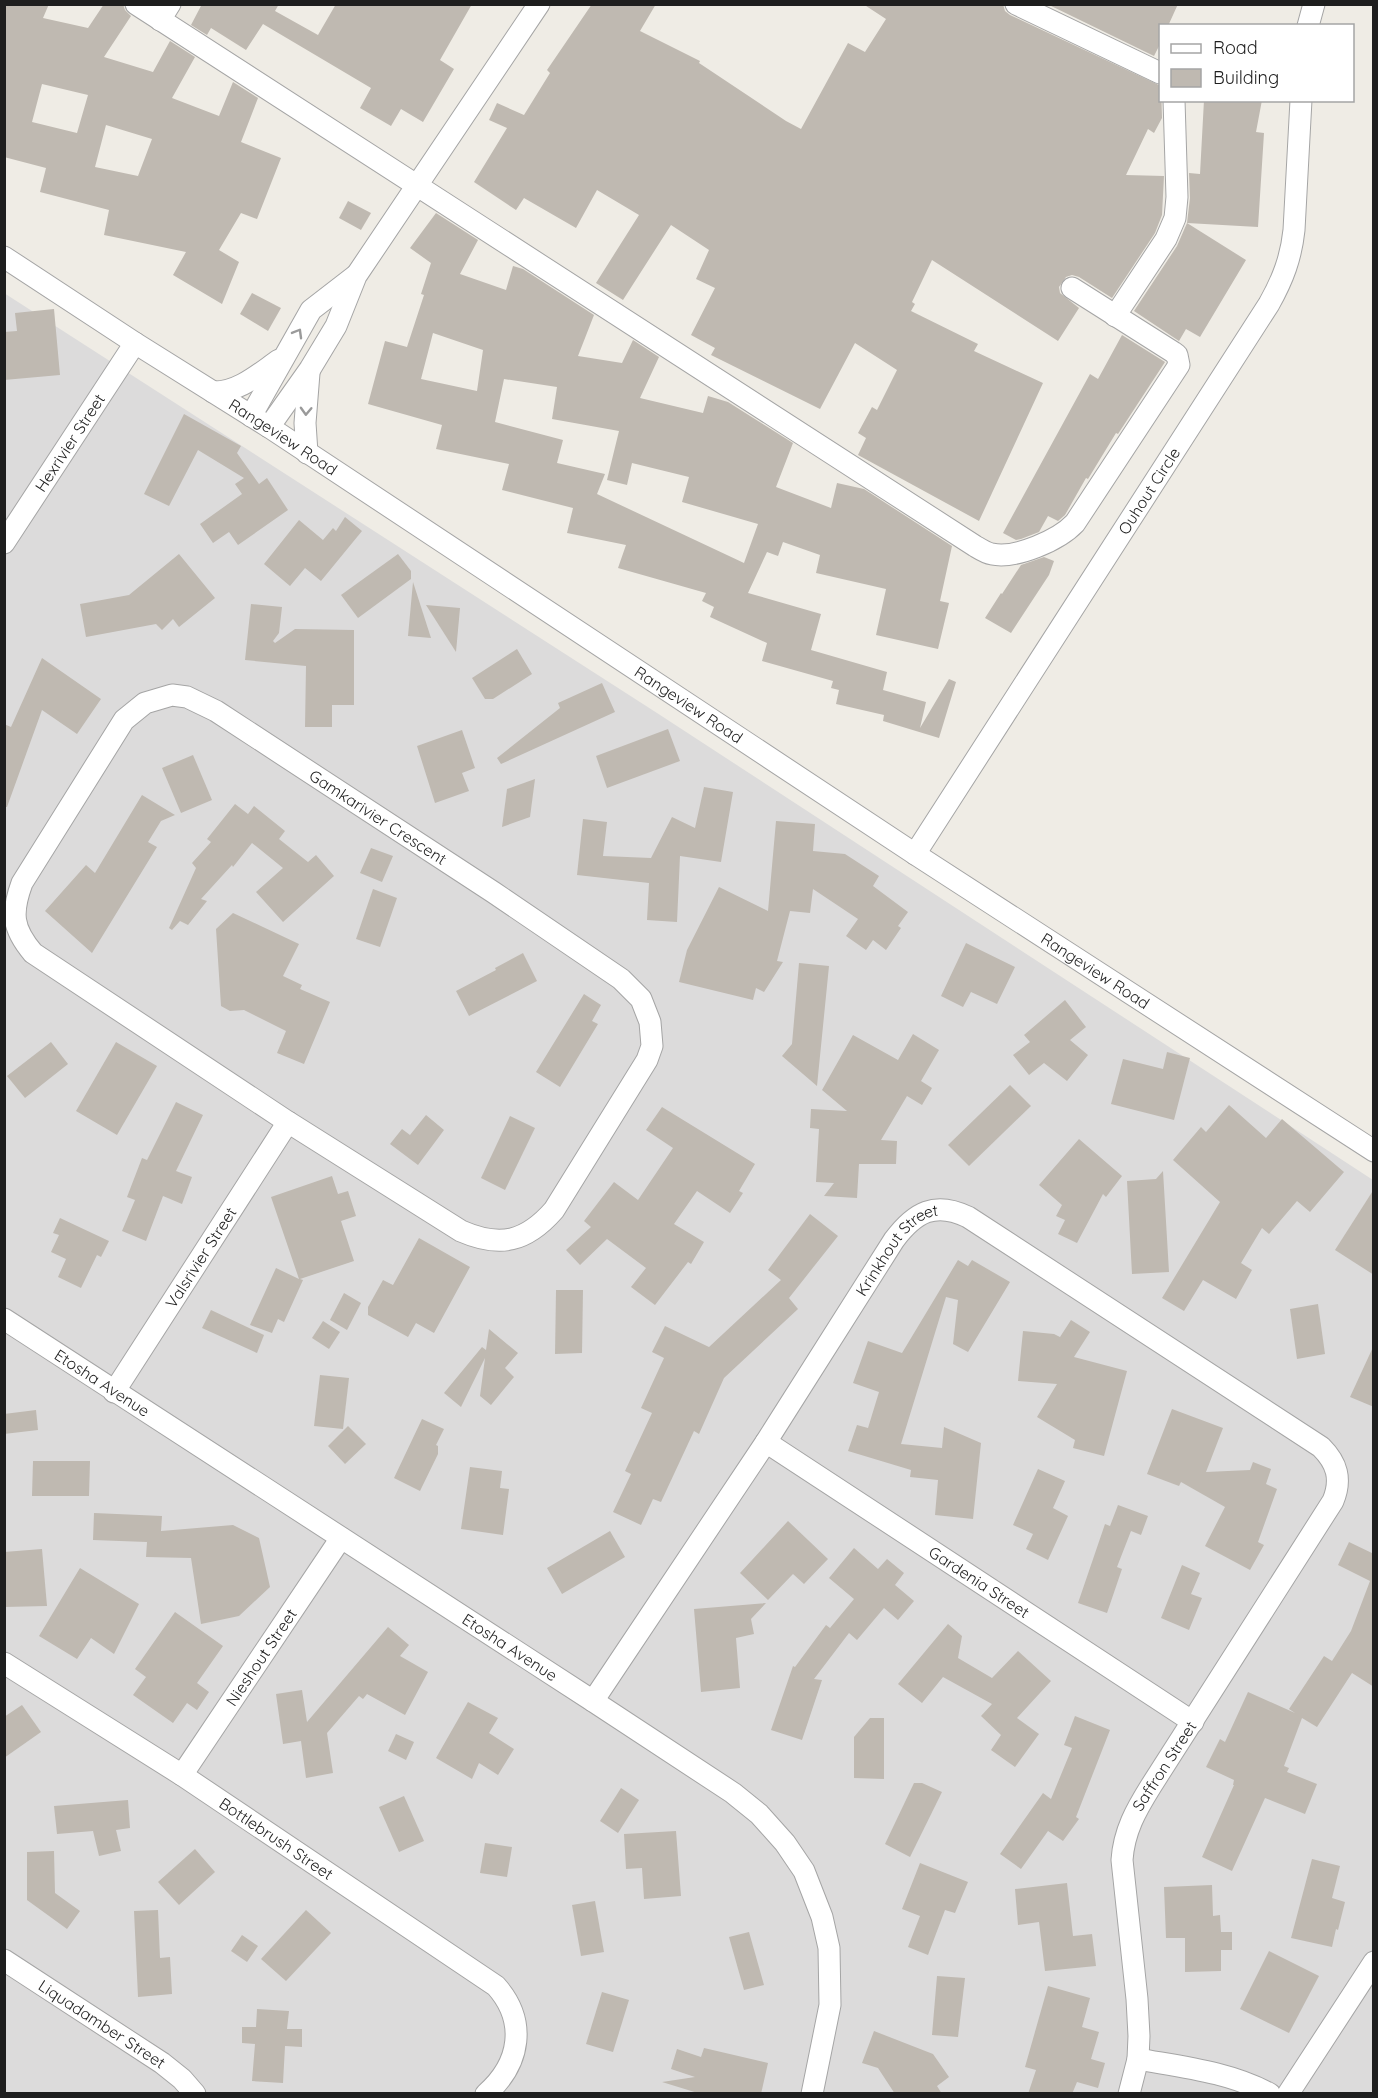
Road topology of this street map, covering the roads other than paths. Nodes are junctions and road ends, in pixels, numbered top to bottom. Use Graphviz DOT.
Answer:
graph roads {
  1 [pos="135,4"];
  2 [pos="539,4"];
  3 [pos="1016,4"];
  4 [pos="1314,4"];
  5 [pos="165,12"];
  6 [pos="1309,24"];
  7 [pos="1159,71"];
  8 [pos="1174,102"];
  9 [pos="1302,102"];
  10 [pos="416,184"];
  11 [pos="4,257"];
  12 [pos="356,276"];
  13 [pos="1072,288"];
  14 [pos="1115,316"];
  15 [pos="135,343"];
  16 [pos="285,356"];
  17 [pos="309,369"];
  18 [pos="213,392"];
  19 [pos="260,422"];
  20 [pos="307,453"];
  21 [pos="4,543"];
  22 [pos="915,854"];
  23 [pos="288,1122"];
  24 [pos="1374,1151"];
  25 [pos="4,1319"];
  26 [pos="114,1392"];
  27 [pos="766,1442"];
  28 [pos="1338,1476"];
  29 [pos="341,1538"];
  30 [pos="4,1663"];
  31 [pos="593,1701"];
  32 [pos="1193,1722"];
  33 [pos="182,1775"];
  34 [pos="4,1960"];
  35 [pos="1374,1962"];
  36 [pos="1138,2059"];
  37 [pos="195,2094"];
  38 [pos="486,2094"];
  39 [pos="812,2094"];
  40 [pos="1129,2094"];
  41 [pos="1270,2094"];
  42 [pos="1288,2094"];
  1 -- 5 [label="street"];
  2 -- 10 [label="street"];
  3 -- 7 [label="street"];
  4 -- 6 [label="street"];
  5 -- 10 [label="street"];
  8 -- 14 [label="street"];
  9 -- 22 [label="street, Ouhout Circle"];
  10 -- 12 [label="street"];
  10 -- 14 [label="street"];
  11 -- 15 [label="street, Rangeview Road"];
  16 -- 12 [label="street, one-way"];
  12 -- 17 [label="street"];
  13 -- 14 [label="street"];
  15 -- 18 [label="street, Rangeview Road"];
  15 -- 21 [label="street, Hexrivier Street"];
  16 -- 17 [label="street"];
  16 -- 18 [label="street"];
  16 -- 19 [label="street"];
  17 -- 19 [label="street"];
  17 -- 20 [label="street, one-way"];
  18 -- 19 [label="street, Rangeview Road"];
  19 -- 20 [label="street, Rangeview Road"];
  20 -- 22 [label="street, Rangeview Road"];
  22 -- 24 [label="street, Rangeview Road"];
  23 -- 23 [label="street, Gamkarivier Crescent"];
  23 -- 26 [label="street, Valsrivier Street"];
  25 -- 26 [label="street, Etosha Avenue"];
  26 -- 29 [label="street, Etosha Avenue"];
  27 -- 28 [label="street, Krinkhout Street"];
  27 -- 31 [label="street, Krinkhout Street"];
  27 -- 32 [label="street, Gardenia Street"];
  28 -- 32 [label="street, Saffron Street"];
  29 -- 31 [label="street, Etosha Avenue"];
  29 -- 33 [label="street, Nieshout Street"];
  30 -- 33 [label="street, Bottlebrush Street"];
  31 -- 39 [label="street, Etosha Avenue"];
  32 -- 36 [label="street, Saffron Street"];
  33 -- 38 [label="street, Bottlebrush Street"];
  34 -- 37 [label="street, Liquadamber Street"];
  35 -- 42 [label="street"];
  36 -- 40 [label="street, Saffron Street"];
  36 -- 41 [label="street"];
}
